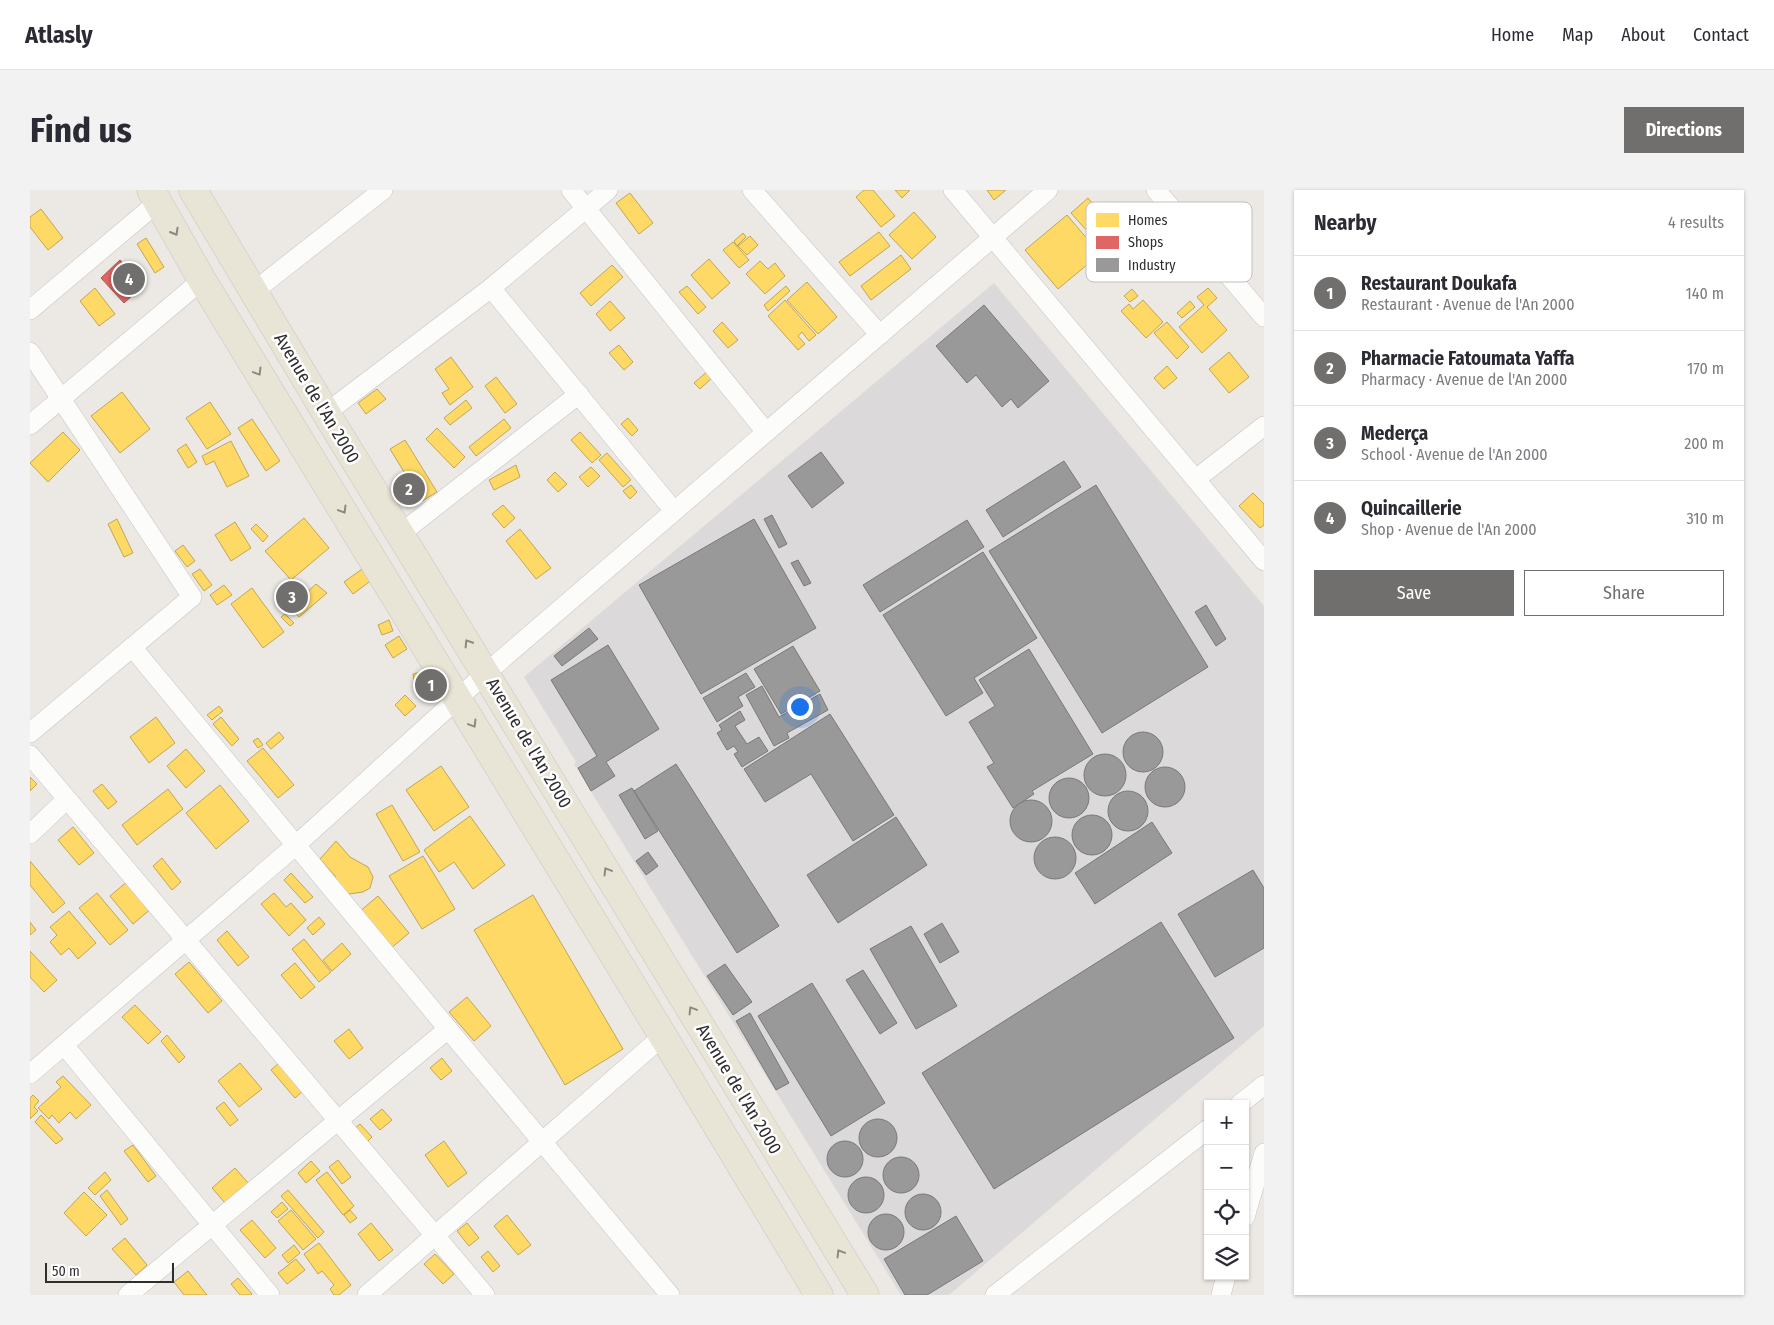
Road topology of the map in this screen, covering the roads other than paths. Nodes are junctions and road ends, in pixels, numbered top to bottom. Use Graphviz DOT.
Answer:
graph roads {
  1 [pos="193,190"];
  2 [pos="383,190"];
  3 [pos="571,190"];
  4 [pos="608,190"];
  5 [pos="752,190"];
  6 [pos="954,190"];
  7 [pos="1048,190"];
  8 [pos="1156,190"];
  9 [pos="154,196"];
  10 [pos="1166,202"];
  11 [pos="586,208"];
  12 [pos="994,237"];
  13 [pos="202,280"];
  14 [pos="1234,282"];
  15 [pos="491,288"];
  16 [pos="253,292"];
  17 [pos="30,310"];
  18 [pos="1264,317"];
  19 [pos="880,335"];
  20 [pos="30,352"];
  21 [pos="579,394"];
  22 [pos="61,398"];
  23 [pos="326,413"];
  24 [pos="30,425"];
  25 [pos="1264,426"];
  26 [pos="766,432"];
  27 [pos="1196,479"];
  28 [pos="674,511"];
  29 [pos="400,534"];
  30 [pos="1264,561"];
  31 [pos="132,647"];
  32 [pos="486,673"];
  33 [pos="458,699"];
  34 [pos="30,732"];
  35 [pos="30,755"];
  36 [pos="67,799"];
  37 [pos="30,834"];
  38 [pos="296,845"];
  39 [pos="185,940"];
  40 [pos="448,1029"];
  41 [pos="663,1036"];
  42 [pos="64,1045"];
  43 [pos="30,1074"];
  44 [pos="1264,1085"];
  45 [pos="1245,1100"];
  46 [pos="338,1121"];
  47 [pos="1204,1132"];
  48 [pos="542,1141"];
  49 [pos="1264,1153"];
  50 [pos="1253,1207"];
  51 [pos="212,1226"];
  52 [pos="434,1236"];
  53 [pos="1225,1280"];
  54 [pos="128,1295"];
  55 [pos="270,1295"];
  56 [pos="367,1295"];
  57 [pos="484,1295"];
  58 [pos="670,1295"];
  59 [pos="819,1295"];
  60 [pos="865,1295"];
  61 [pos="995,1295"];
  62 [pos="1220,1295"];
  1 -- 16 [label="main road, Avenue de l'An 2000"];
  2 -- 16 [label="street"];
  3 -- 11 [label="street"];
  4 -- 11 [label="street"];
  5 -- 19 [label="street"];
  6 -- 12 [label="street"];
  7 -- 12 [label="street"];
  8 -- 10 [label="street"];
  9 -- 13 [label="main road, Avenue de l'An 2000, one-way"];
  9 -- 17 [label="street"];
  11 -- 15 [label="street"];
  11 -- 26 [label="street"];
  12 -- 19 [label="street"];
  12 -- 27 [label="street"];
  13 -- 22 [label="street"];
  13 -- 33 [label="main road, Avenue de l'An 2000, one-way"];
  14 -- 18 [label="street"];
  15 -- 21 [label="street"];
  15 -- 23 [label="street"];
  16 -- 23 [label="main road, Avenue de l'An 2000"];
  19 -- 26 [label="street"];
  20 -- 22 [label="street"];
  21 -- 28 [label="street"];
  21 -- 29 [label="street"];
  22 -- 24 [label="street"];
  22 -- 31 [label="street"];
  23 -- 29 [label="main road, Avenue de l'An 2000"];
  25 -- 27 [label="street"];
  26 -- 28 [label="street"];
  27 -- 30 [label="street"];
  28 -- 32 [label="street"];
  32 -- 29 [label="main road, Avenue de l'An 2000, one-way"];
  31 -- 34 [label="street"];
  31 -- 38 [label="street"];
  32 -- 33 [label="street"];
  60 -- 32 [label="main road, Avenue de l'An 2000, one-way"];
  33 -- 38 [label="street"];
  33 -- 41 [label="main road, Avenue de l'An 2000, one-way"];
  35 -- 36 [label="street"];
  36 -- 37 [label="street"];
  36 -- 39 [label="street"];
  38 -- 39 [label="street"];
  38 -- 40 [label="street"];
  39 -- 42 [label="street"];
  39 -- 46 [label="street"];
  40 -- 46 [label="street"];
  40 -- 48 [label="street"];
  41 -- 48 [label="street"];
  41 -- 59 [label="main road, Avenue de l'An 2000"];
  42 -- 43 [label="street"];
  42 -- 51 [label="street"];
  44 -- 45 [label="street"];
  46 -- 51 [label="street"];
  46 -- 52 [label="street"];
  47 -- 61 [label="street"];
  48 -- 52 [label="street"];
  48 -- 58 [label="street"];
  49 -- 50 [label="street"];
  51 -- 54 [label="street"];
  51 -- 55 [label="street"];
  52 -- 56 [label="street"];
  52 -- 57 [label="street"];
  53 -- 62 [label="street"];
}
